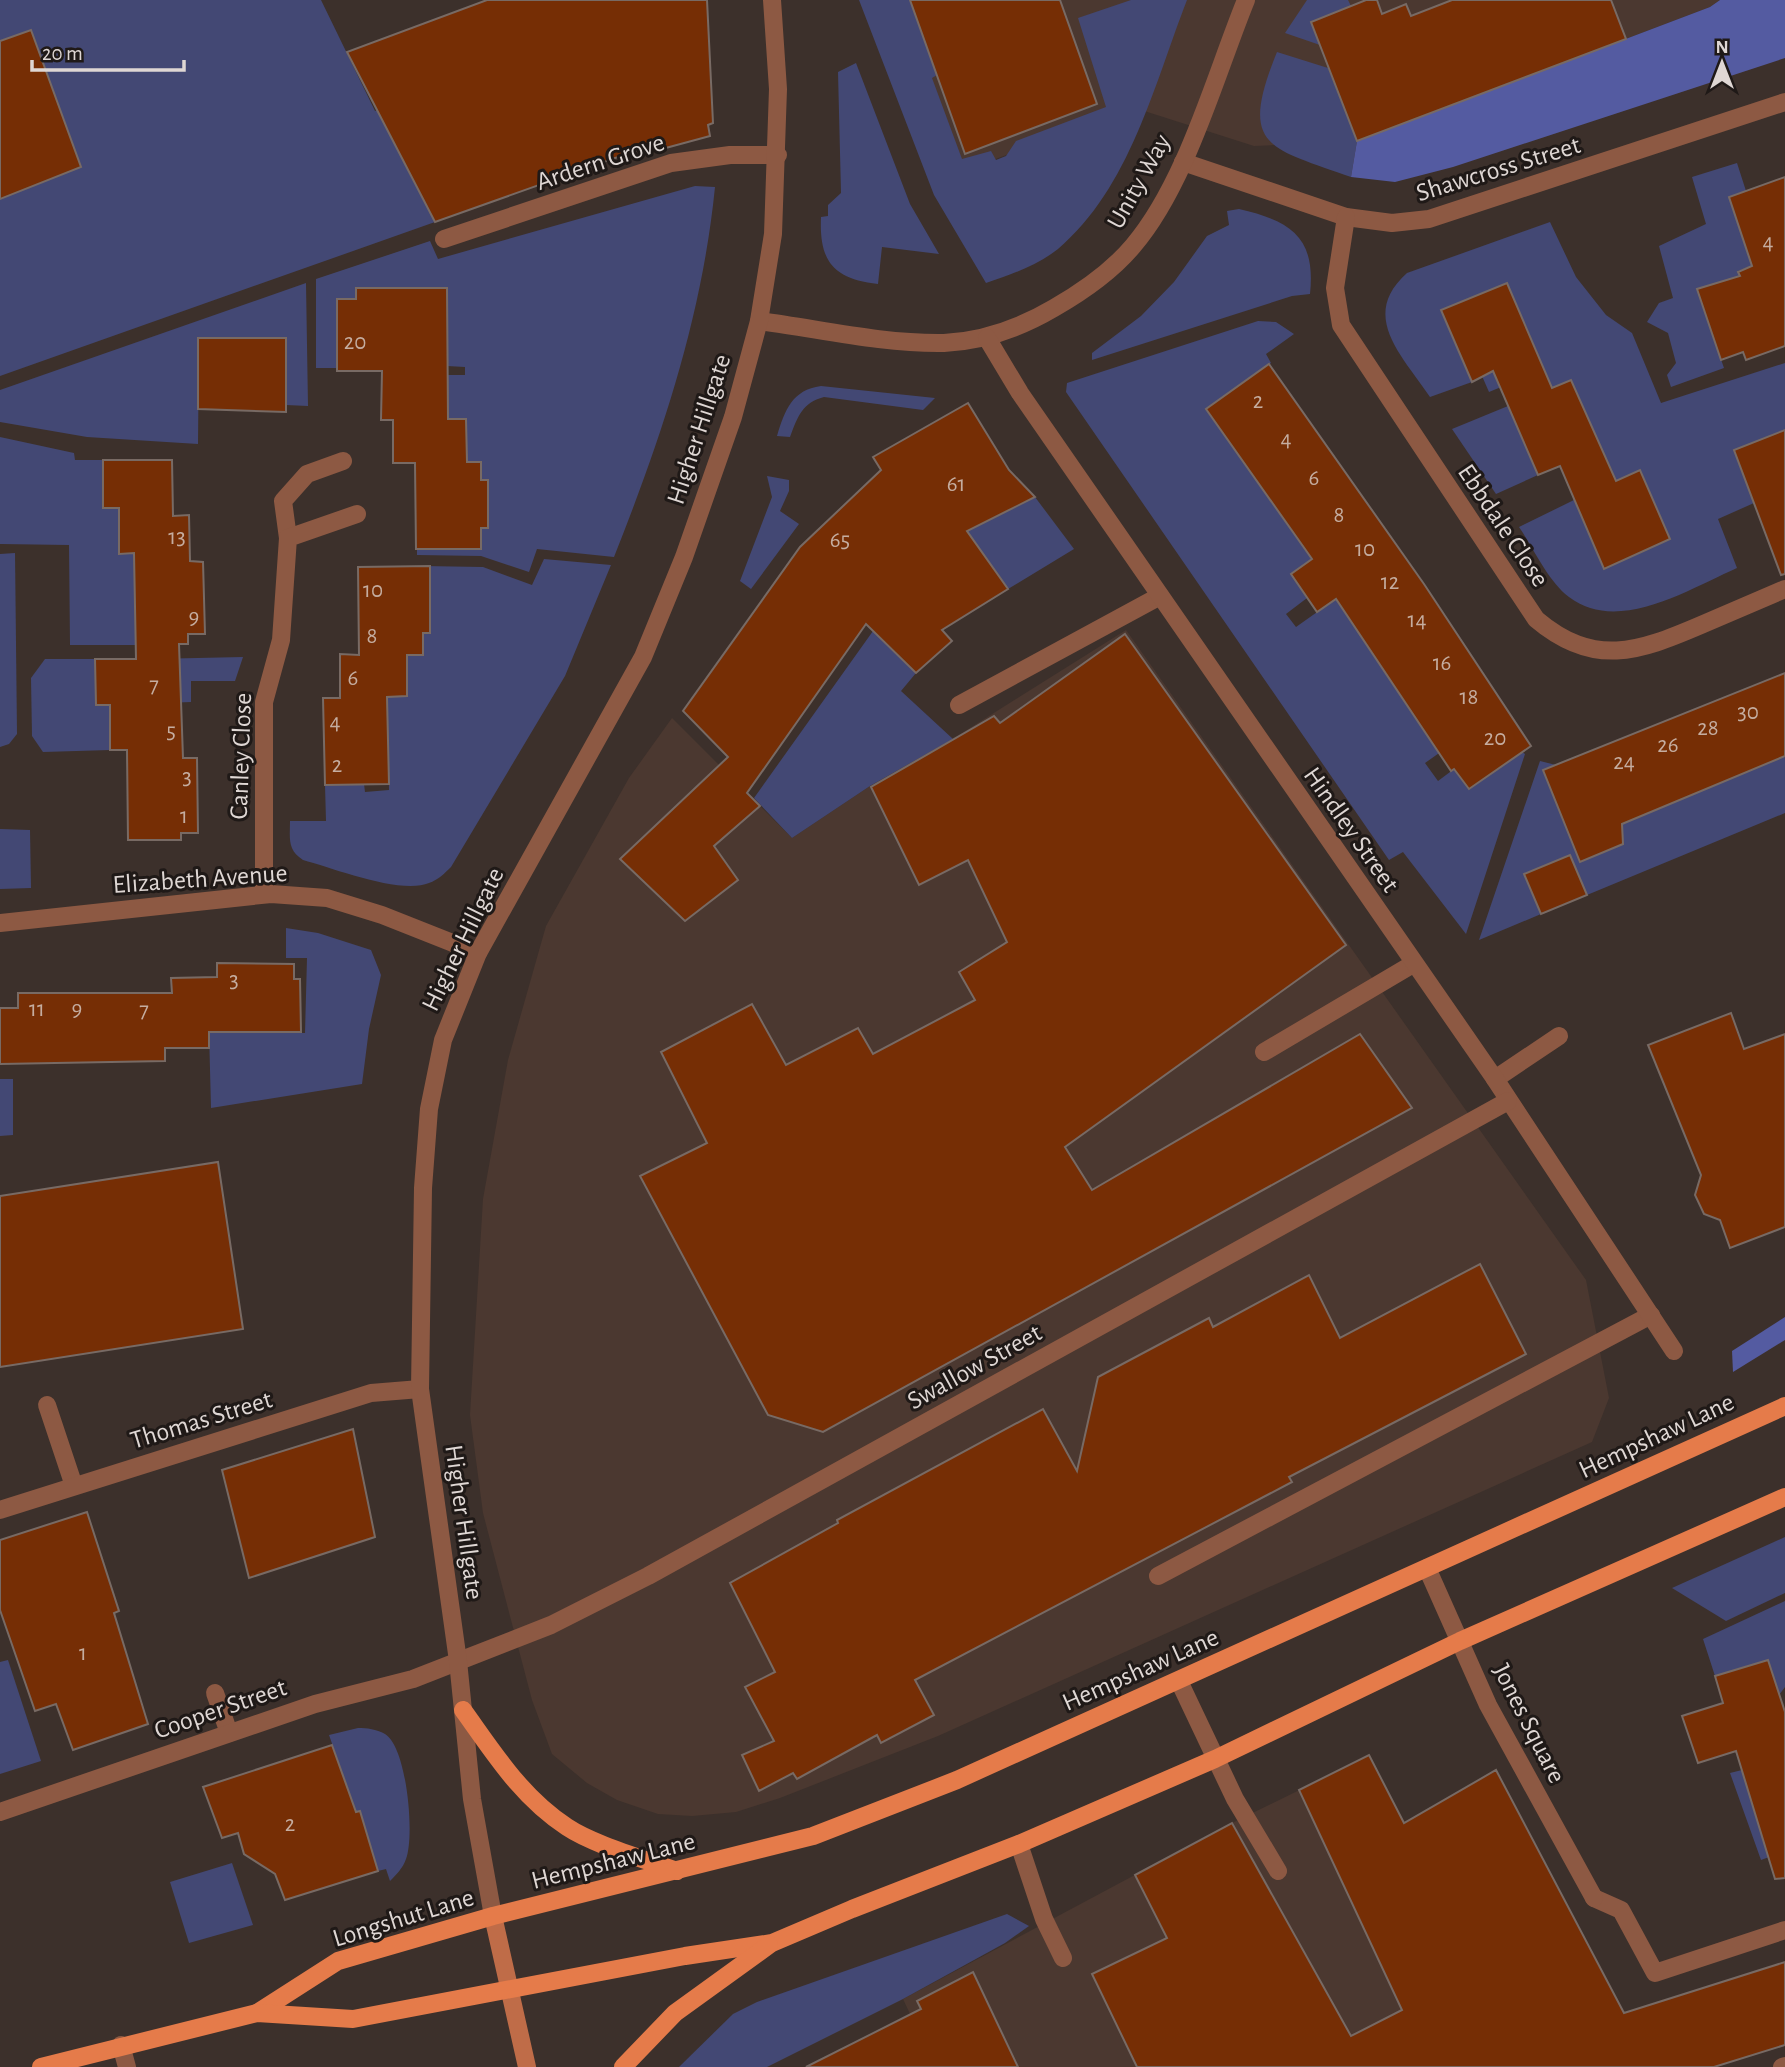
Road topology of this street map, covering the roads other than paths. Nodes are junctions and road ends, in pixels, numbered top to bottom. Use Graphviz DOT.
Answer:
graph roads {
  1 [pos="772,0"];
  2 [pos="1246,0"];
  3 [pos="1785,102"];
  4 [pos="778,155"];
  5 [pos="1183,162"];
  6 [pos="1346,217"];
  7 [pos="444,239"];
  8 [pos="759,321"];
  9 [pos="987,338"];
  10 [pos="343,461"];
  11 [pos="357,514"];
  12 [pos="288,538"];
  13 [pos="1785,589"];
  14 [pos="1160,596"];
  15 [pos="959,705"];
  16 [pos="264,894"];
  17 [pos="0,923"];
  18 [pos="478,953"];
  19 [pos="1413,964"];
  20 [pos="1559,1036"];
  21 [pos="1264,1052"];
  22 [pos="1495,1079"];
  23 [pos="1508,1101"];
  24 [pos="1651,1315"];
  25 [pos="1674,1351"];
  26 [pos="420,1389"];
  27 [pos="47,1405"];
  28 [pos="1785,1406"];
  29 [pos="74,1486"];
  30 [pos="1785,1497"];
  31 [pos="0,1510"];
  32 [pos="1427,1568"];
  33 [pos="1158,1576"];
  34 [pos="1460,1641"];
  35 [pos="458,1661"];
  36 [pos="1179,1681"];
  37 [pos="215,1693"];
  38 [pos="463,1710"];
  39 [pos="229,1733"];
  40 [pos="1215,1759"];
  41 [pos="0,1812"];
  42 [pos="1019,1844"];
  43 [pos="678,1871"];
  44 [pos="1278,1871"];
  45 [pos="493,1916"];
  46 [pos="1785,1930"];
  47 [pos="772,1943"];
  48 [pos="1062,1958"];
  49 [pos="510,1991"];
  50 [pos="257,2013"];
  51 [pos="121,2045"];
  52 [pos="41,2067"];
  53 [pos="127,2067"];
  54 [pos="527,2067"];
  55 [pos="623,2067"];
  1 -- 4 [label="street, Higher Hillgate"];
  2 -- 5 [label="street, Unity Way"];
  3 -- 6 [label="street, Shawcross Street"];
  4 -- 7 [label="street, Ardern Grove"];
  4 -- 8 [label="street, Higher Hillgate"];
  5 -- 6 [label="street, Shawcross Street"];
  5 -- 9 [label="street, Unity Way"];
  6 -- 13 [label="street, Ebbdale Close"];
  8 -- 9 [label="street, Unity Way"];
  8 -- 18 [label="street, Higher Hillgate"];
  9 -- 14 [label="street, Hindley Street"];
  10 -- 12 [label="street, Canley Close"];
  11 -- 12 [label="street"];
  12 -- 16 [label="street, Canley Close"];
  14 -- 15 [label="street"];
  14 -- 19 [label="street, Hindley Street"];
  16 -- 17 [label="street, Elizabeth Avenue"];
  16 -- 18 [label="street, Elizabeth Avenue"];
  18 -- 26 [label="street, Higher Hillgate"];
  19 -- 21 [label="street"];
  19 -- 22 [label="street, Hindley Street"];
  20 -- 22 [label="street"];
  22 -- 23 [label="street, Hindley Street"];
  23 -- 24 [label="street, Hindley Street"];
  23 -- 35 [label="street, Swallow Street"];
  24 -- 25 [label="street, Hindley Street"];
  24 -- 33 [label="street"];
  26 -- 29 [label="street, Thomas Street"];
  26 -- 35 [label="street, Higher Hillgate"];
  27 -- 29 [label="street"];
  28 -- 32 [label="main road, Hempshaw Lane"];
  29 -- 31 [label="street, Thomas Street"];
  30 -- 34 [label="main road"];
  32 -- 34 [label="street, Jones Square"];
  32 -- 36 [label="main road, Hempshaw Lane"];
  34 -- 40 [label="main road"];
  34 -- 46 [label="street, Jones Square"];
  35 -- 38 [label="street, Higher Hillgate"];
  35 -- 39 [label="street, Cooper Street"];
  36 -- 40 [label="street"];
  36 -- 43 [label="main road, Hempshaw Lane"];
  37 -- 39 [label="street"];
  38 -- 43 [label="main road"];
  38 -- 45 [label="street, Higher Hillgate"];
  39 -- 41 [label="street, Cooper Street"];
  40 -- 42 [label="main road"];
  40 -- 44 [label="street"];
  42 -- 47 [label="main road"];
  42 -- 48 [label="street"];
  43 -- 45 [label="main road, Hempshaw Lane"];
  45 -- 49 [label="street, Higher Hillgate"];
  45 -- 50 [label="main road, Longshut Lane"];
  47 -- 49 [label="main road"];
  47 -- 55 [label="main road"];
  49 -- 50 [label="main road, Longshut Lane"];
  49 -- 54 [label="street, Higher Hillgate"];
  50 -- 51 [label="main road, Longshut Lane"];
  51 -- 52 [label="main road, Longshut Lane"];
  51 -- 53 [label="street"];
}
